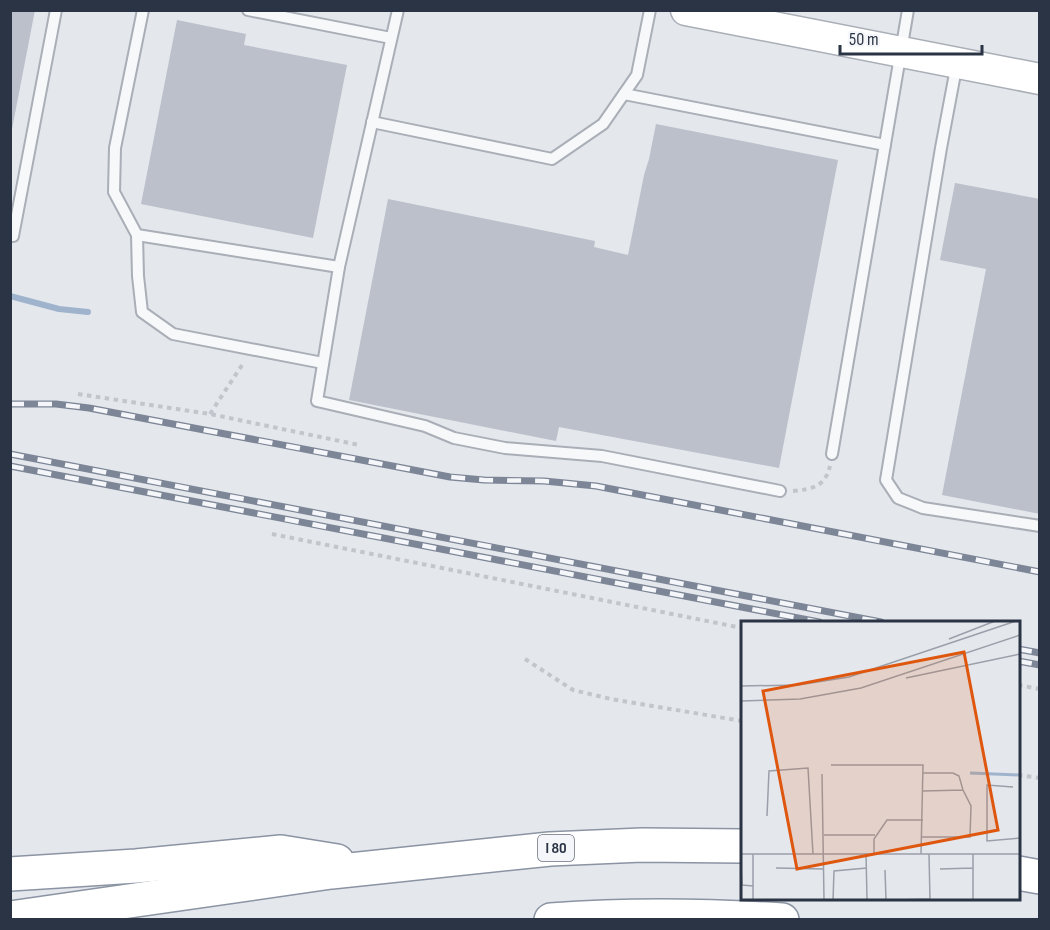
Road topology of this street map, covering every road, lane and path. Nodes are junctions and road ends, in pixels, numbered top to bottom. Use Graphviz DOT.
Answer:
graph roads {
  1 [pos="56,10"];
  2 [pos="143,10"];
  3 [pos="248,10"];
  4 [pos="398,10"];
  5 [pos="650,10"];
  6 [pos="908,10"];
  7 [pos="687,11"];
  8 [pos="391,38"];
  9 [pos="901,53"];
  10 [pos="957,63"];
  11 [pos="1040,79"];
  12 [pos="624,94"];
  13 [pos="372,122"];
  14 [pos="885,145"];
  15 [pos="137,235"];
  16 [pos="10,236"];
  17 [pos="339,267"];
  18 [pos="252,349"];
  19 [pos="323,363"];
  20 [pos="78,394"];
  21 [pos="210,414"];
  22 [pos="359,445"];
  23 [pos="832,454"];
  24 [pos="780,491"];
  25 [pos="1040,526"];
  26 [pos="272,534"];
  27 [pos="741,628"];
  28 [pos="525,659"];
  29 [pos="1020,685"];
  30 [pos="1040,689"];
  31 [pos="741,721"];
  32 [pos="1020,775"];
  33 [pos="1040,778"];
  34 [pos="741,846"];
  35 [pos="371,867"];
  36 [pos="1020,873"];
  37 [pos="10,874"];
  38 [pos="1040,877"];
  39 [pos="10,918"];
  40 [pos="552,919"];
  41 [pos="782,920"];
  1 -- 16 [label="lane"];
  2 -- 15 [label="lane"];
  3 -- 8 [label="lane"];
  4 -- 8 [label="lane"];
  5 -- 12 [label="lane"];
  6 -- 9 [label="lane"];
  7 -- 9 [label="street"];
  8 -- 13 [label="lane"];
  9 -- 10 [label="street"];
  9 -- 14 [label="lane"];
  10 -- 11 [label="street"];
  10 -- 25 [label="lane"];
  12 -- 13 [label="lane"];
  12 -- 14 [label="lane"];
  13 -- 17 [label="lane"];
  14 -- 23 [label="lane"];
  15 -- 17 [label="lane"];
  15 -- 18 [label="lane"];
  17 -- 19 [label="lane"];
  18 -- 19 [label="lane"];
  18 -- 21 [label="path"];
  19 -- 24 [label="lane"];
  20 -- 21 [label="path"];
  21 -- 22 [label="path"];
  23 -- 24 [label="path"];
  26 -- 27 [label="path"];
  28 -- 31 [label="path"];
  29 -- 30 [label="path"];
  32 -- 33 [label="path"];
  34 -- 35 [label="highway, I 80"];
  35 -- 37 [label="highway"];
  35 -- 39 [label="highway, I 80"];
  36 -- 38 [label="highway"];
  40 -- 41 [label="highway"];
}
